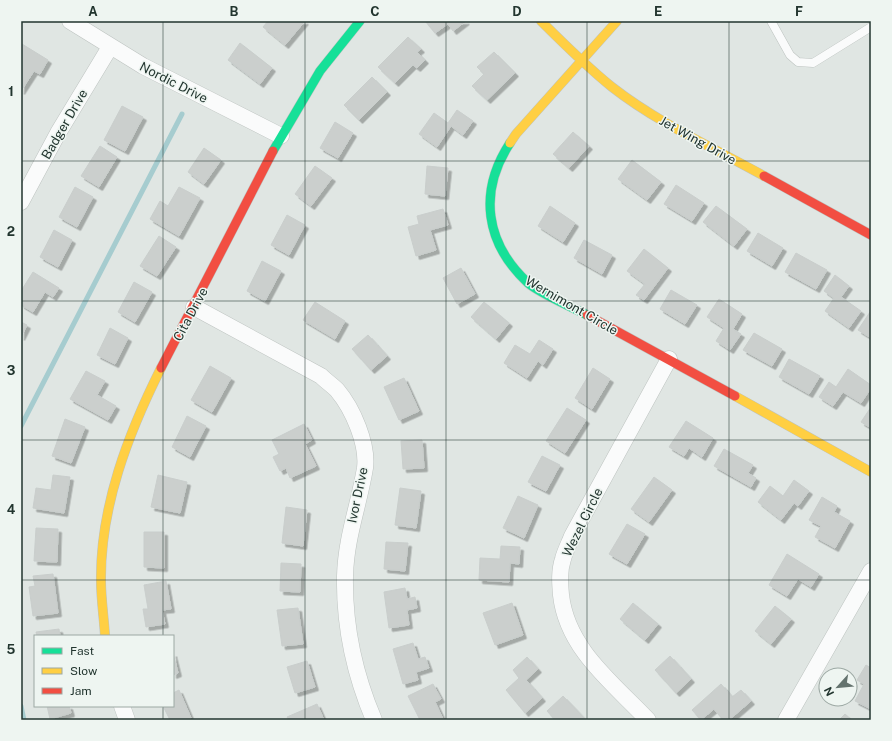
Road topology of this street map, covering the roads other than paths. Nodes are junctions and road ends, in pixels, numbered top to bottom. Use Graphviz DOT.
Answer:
graph roads {
  1 [pos="70,21"];
  2 [pos="360,21"];
  3 [pos="541,21"];
  4 [pos="616,21"];
  5 [pos="771,21"];
  6 [pos="871,27"];
  7 [pos="110,47"];
  8 [pos="581,61"];
  9 [pos="281,136"];
  10 [pos="21,202"];
  11 [pos="871,235"];
  12 [pos="194,308"];
  13 [pos="669,359"];
  14 [pos="871,472"];
  15 [pos="871,571"];
  16 [pos="105,635"];
  17 [pos="122,707"];
  18 [pos="127,720"];
  19 [pos="374,720"];
  20 [pos="648,720"];
  21 [pos="786,720"];
  1 -- 7 [label="street, Nordic Drive"];
  2 -- 9 [label="street, Cita Drive"];
  3 -- 8 [label="street, Jet Wing Drive"];
  4 -- 8 [label="street, Wernimont Circle"];
  5 -- 6 [label="lane"];
  7 -- 9 [label="street, Nordic Drive"];
  7 -- 10 [label="street, Badger Drive"];
  8 -- 11 [label="street, Jet Wing Drive"];
  8 -- 13 [label="street, Wernimont Circle"];
  9 -- 12 [label="street, Cita Drive"];
  12 -- 16 [label="street, Cita Drive"];
  12 -- 19 [label="street, Ivor Drive"];
  13 -- 14 [label="street, Wernimont Circle"];
  13 -- 20 [label="street, Wezel Circle"];
  15 -- 21 [label="street"];
  17 -- 18 [label="street"];
}
